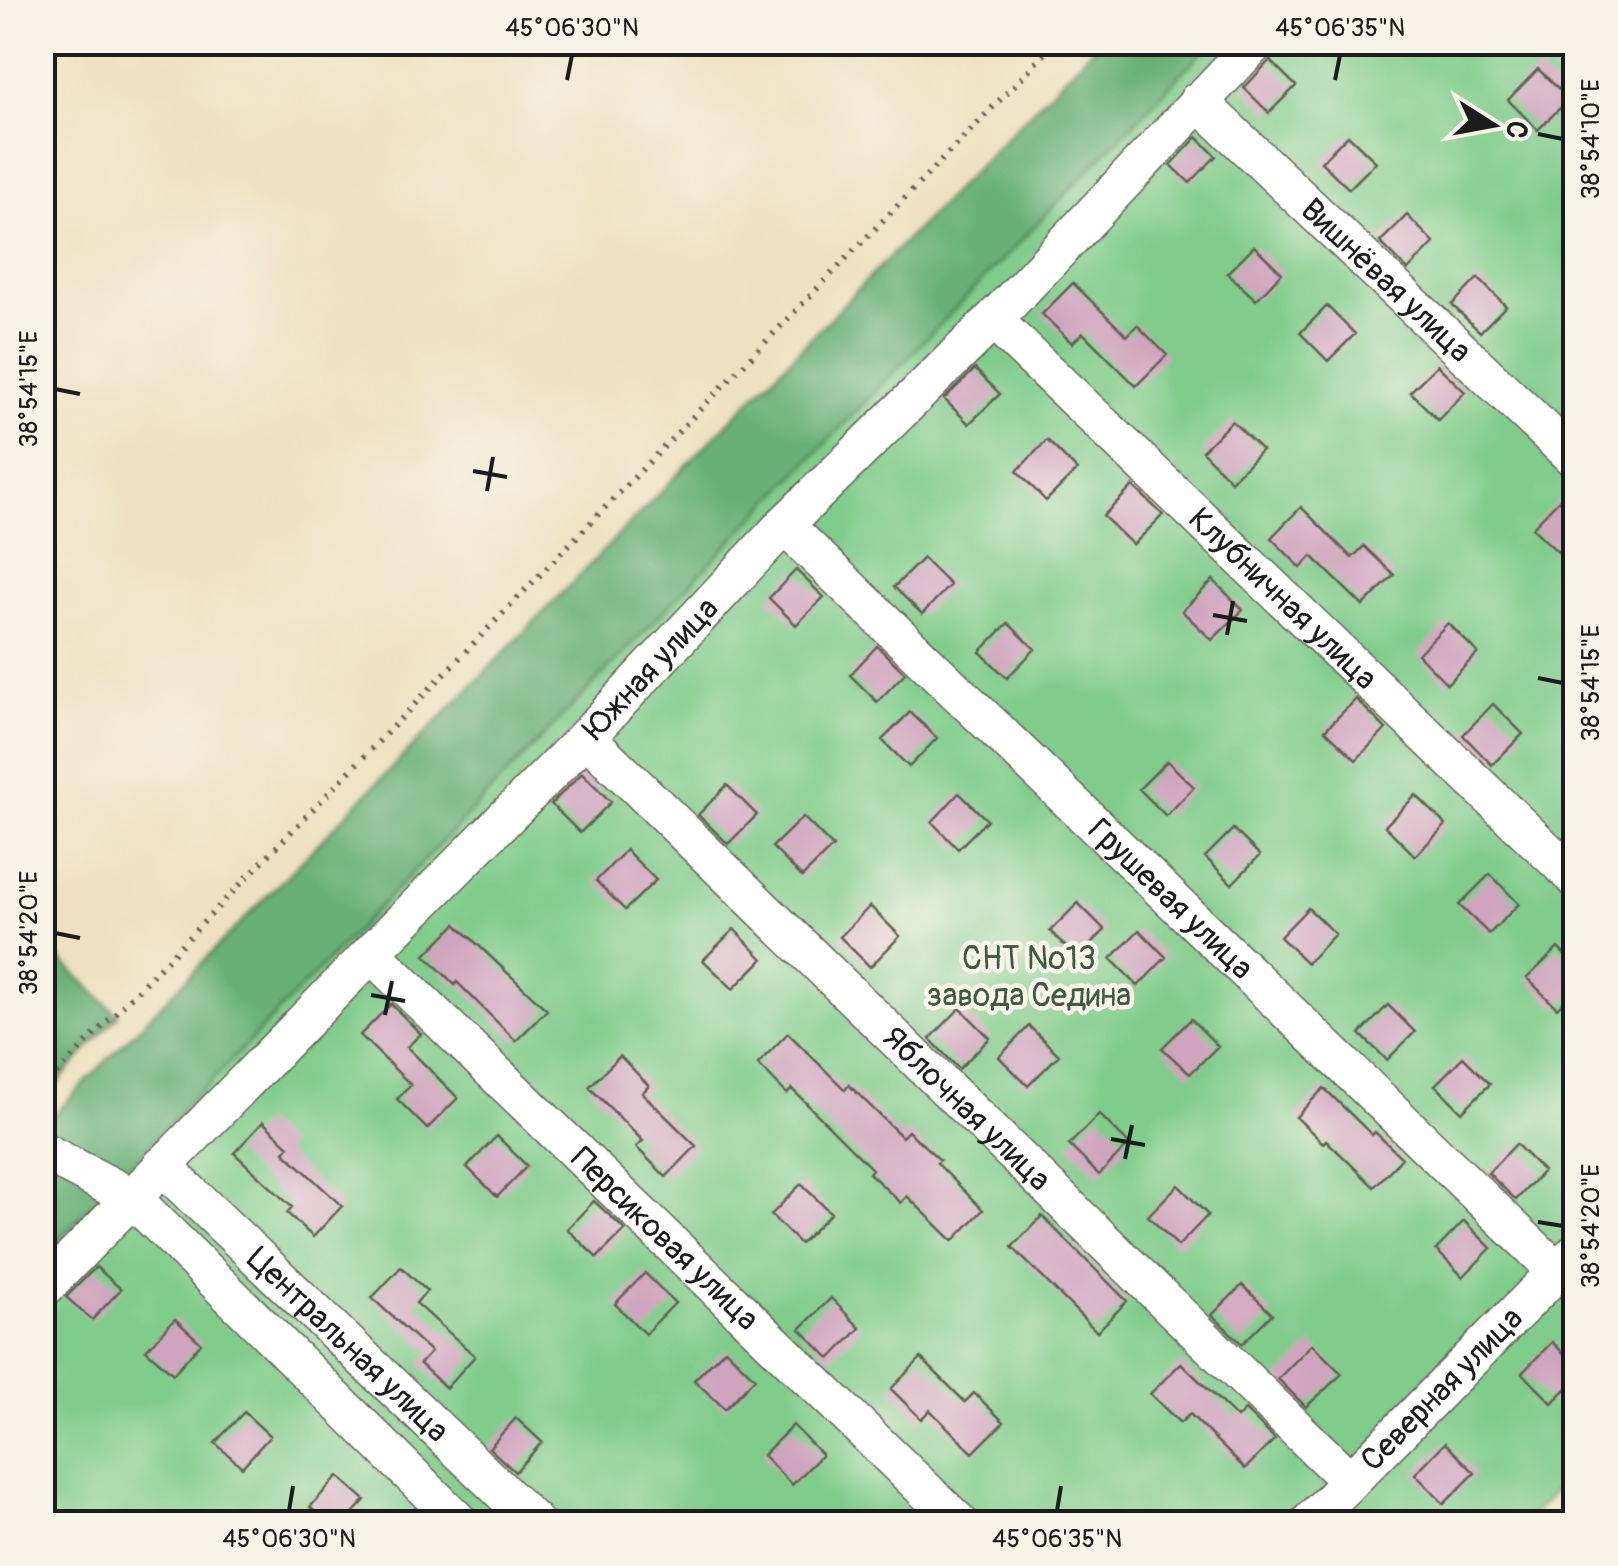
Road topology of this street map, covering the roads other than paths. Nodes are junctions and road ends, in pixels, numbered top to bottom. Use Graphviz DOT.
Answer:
graph roads {
  1 [pos="1256,42"];
  2 [pos="1198,101"];
  3 [pos="992,320"];
  4 [pos="1576,460"];
  5 [pos="784,525"];
  6 [pos="586,738"];
  7 [pos="1576,879"];
  8 [pos="371,952"];
  9 [pos="42,1151"];
  10 [pos="162,1166"];
  11 [pos="131,1197"];
  12 [pos="1566,1262"];
  13 [pos="42,1290"];
  14 [pos="1350,1481"];
  15 [pos="461,1524"];
  16 [pos="536,1524"];
  17 [pos="960,1524"];
  18 [pos="1308,1524"];
  1 -- 2 [label="street, Южная улица"];
  2 -- 3 [label="street, Южная улица"];
  2 -- 4 [label="street, Вишнёвая улица"];
  3 -- 5 [label="street, Южная улица"];
  3 -- 7 [label="street, Клубничная улица"];
  5 -- 6 [label="street, Южная улица"];
  5 -- 12 [label="street, Грушевая улица"];
  6 -- 8 [label="street, Южная улица"];
  6 -- 14 [label="street, Яблочная улица"];
  8 -- 10 [label="street, Южная улица"];
  8 -- 17 [label="street, Персиковая улица"];
  9 -- 11 [label="street, Центральная улица"];
  10 -- 11 [label="street, Южная улица"];
  10 -- 16 [label="street, Центральная улица"];
  11 -- 13 [label="street, Южная улица"];
  11 -- 15 [label="street, Центральная улица"];
  12 -- 14 [label="street, Северная улица"];
  14 -- 18 [label="street, Северная улица"];
}
